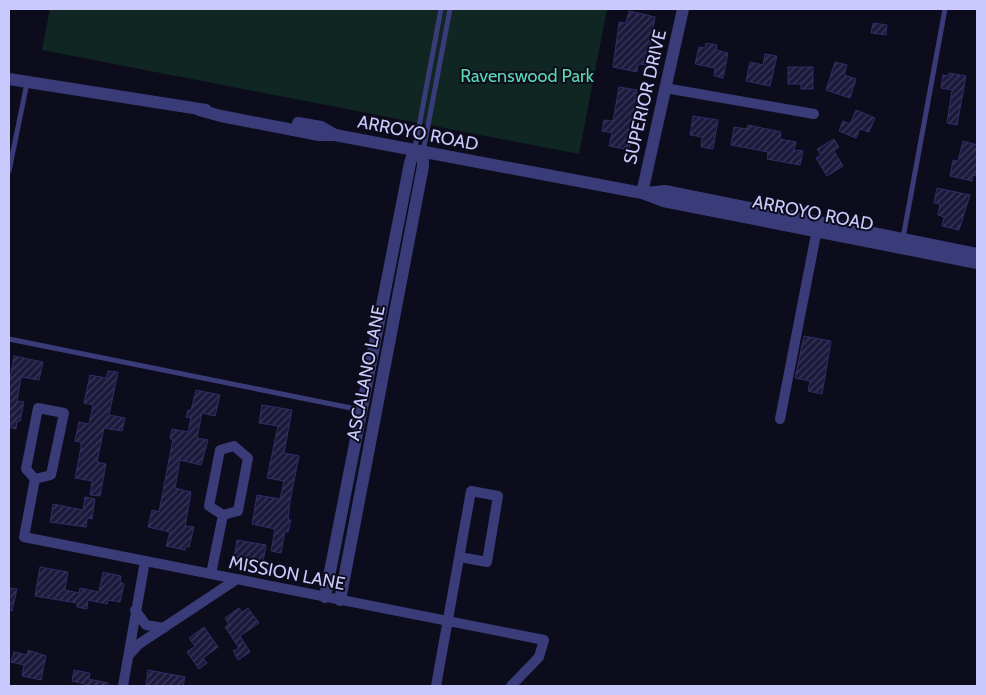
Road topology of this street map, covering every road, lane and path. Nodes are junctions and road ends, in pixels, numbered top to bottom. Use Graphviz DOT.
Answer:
graph roads {
  1 [pos="441,9"];
  2 [pos="450,9"];
  3 [pos="683,9"];
  4 [pos="945,9"];
  5 [pos="9,79"];
  6 [pos="27,82"];
  7 [pos="665,88"];
  8 [pos="814,114"];
  9 [pos="419,152"];
  10 [pos="9,171"];
  11 [pos="642,193"];
  12 [pos="817,228"];
  13 [pos="902,244"];
  14 [pos="977,254"];
  15 [pos="977,262"];
  16 [pos="9,339"];
  17 [pos="361,410"];
  18 [pos="780,419"];
  19 [pos="35,479"];
  20 [pos="223,515"];
  21 [pos="460,557"];
  22 [pos="145,561"];
  23 [pos="211,574"];
  24 [pos="236,579"];
  25 [pos="325,597"];
  26 [pos="340,600"];
  27 [pos="135,610"];
  28 [pos="449,621"];
  29 [pos="164,628"];
  30 [pos="130,654"];
  31 [pos="123,686"];
  32 [pos="436,686"];
  33 [pos="510,686"];
  1 -- 9 [label="lane"];
  2 -- 9 [label="lane"];
  3 -- 7 [label="street, SUPERIOR DRIVE"];
  4 -- 13 [label="lane"];
  5 -- 6 [label="street, ARROYO ROAD"];
  6 -- 9 [label="street, ARROYO ROAD"];
  6 -- 10 [label="lane"];
  7 -- 8 [label="street"];
  7 -- 11 [label="street, SUPERIOR DRIVE"];
  9 -- 11 [label="street, ARROYO ROAD"];
  9 -- 17 [label="street, ASCALANO LANE"];
  9 -- 26 [label="street, ASCALANO LANE"];
  11 -- 12 [label="street, ARROYO ROAD"];
  12 -- 13 [label="street, ARROYO ROAD"];
  12 -- 18 [label="street"];
  13 -- 14 [label="street, ARROYO ROAD"];
  13 -- 15 [label="street, ARROYO ROAD"];
  16 -- 17 [label="lane"];
  17 -- 25 [label="street, ASCALANO LANE"];
  19 -- 19 [label="street"];
  19 -- 22 [label="street, MISSION LANE"];
  20 -- 20 [label="street"];
  20 -- 23 [label="street"];
  21 -- 21 [label="street"];
  21 -- 28 [label="street"];
  22 -- 23 [label="street, MISSION LANE"];
  22 -- 27 [label="street"];
  23 -- 24 [label="street, MISSION LANE"];
  24 -- 25 [label="street, MISSION LANE"];
  24 -- 29 [label="street"];
  25 -- 26 [label="street, MISSION LANE"];
  26 -- 28 [label="street, MISSION LANE"];
  27 -- 29 [label="street"];
  27 -- 30 [label="street"];
  28 -- 32 [label="street"];
  28 -- 33 [label="street, MISSION LANE"];
  29 -- 30 [label="street"];
  30 -- 31 [label="street"];
}
